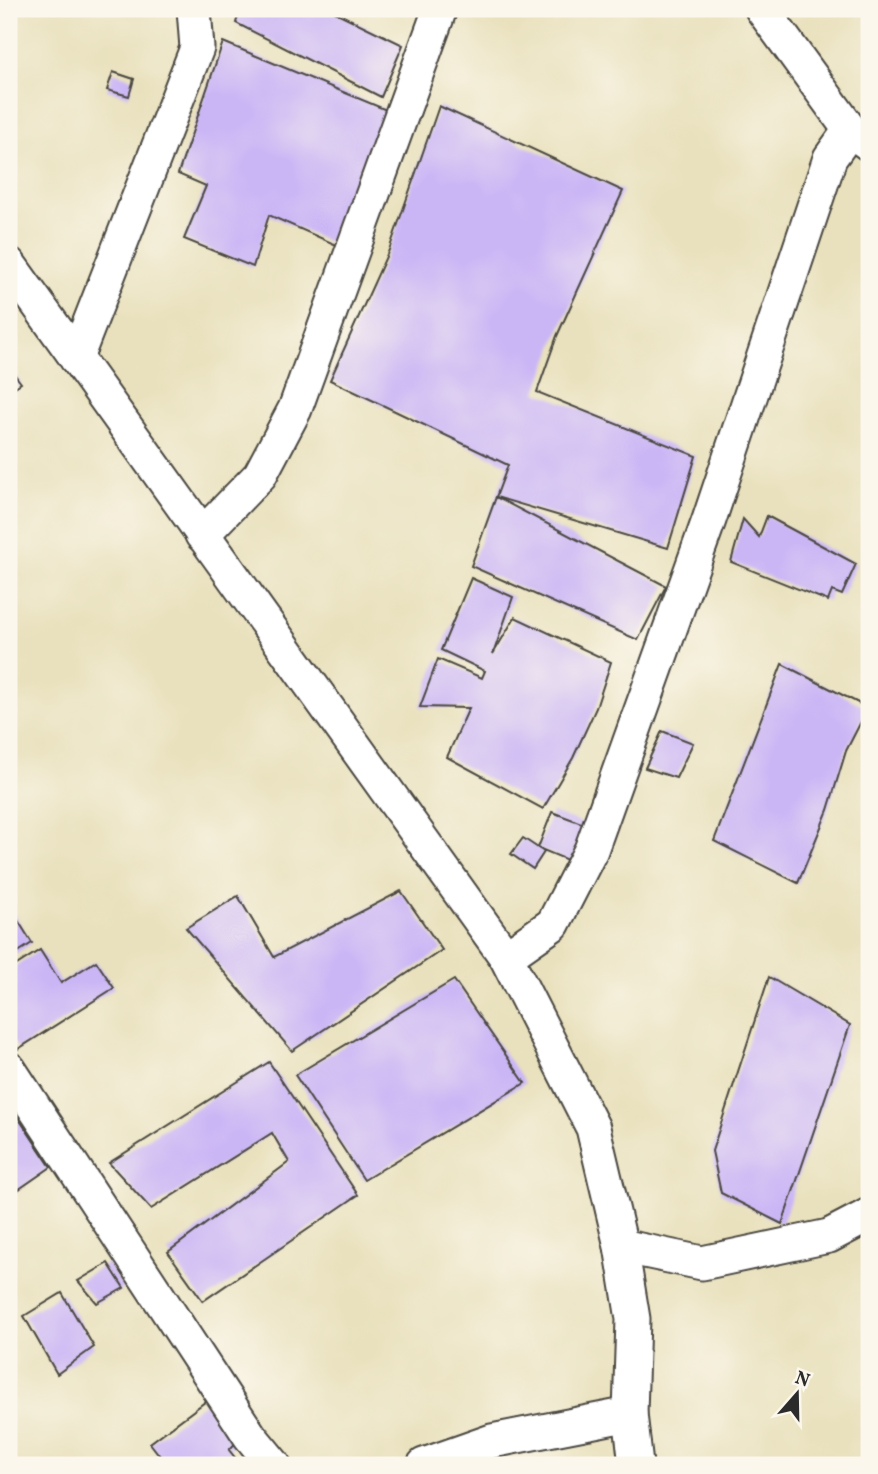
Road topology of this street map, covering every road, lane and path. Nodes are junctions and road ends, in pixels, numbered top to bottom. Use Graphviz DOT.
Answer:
graph roads {
  1 [pos="194,9"];
  2 [pos="440,9"];
  3 [pos="762,9"];
  4 [pos="859,137"];
  5 [pos="9,264"];
  6 [pos="76,358"];
  7 [pos="202,535"];
  8 [pos="506,957"];
  9 [pos="9,1069"];
  10 [pos="869,1215"];
  11 [pos="621,1246"];
  12 [pos="630,1414"];
  13 [pos="274,1465"];
  14 [pos="424,1465"];
  15 [pos="635,1465"];
  1 -- 6 [label="street"];
  2 -- 7 [label="street"];
  3 -- 4 [label="street"];
  4 -- 8 [label="street"];
  5 -- 6 [label="street"];
  6 -- 7 [label="street"];
  7 -- 8 [label="street"];
  8 -- 11 [label="street"];
  9 -- 13 [label="street"];
  10 -- 11 [label="street"];
  11 -- 12 [label="street"];
  12 -- 14 [label="street"];
  12 -- 15 [label="street"];
}
